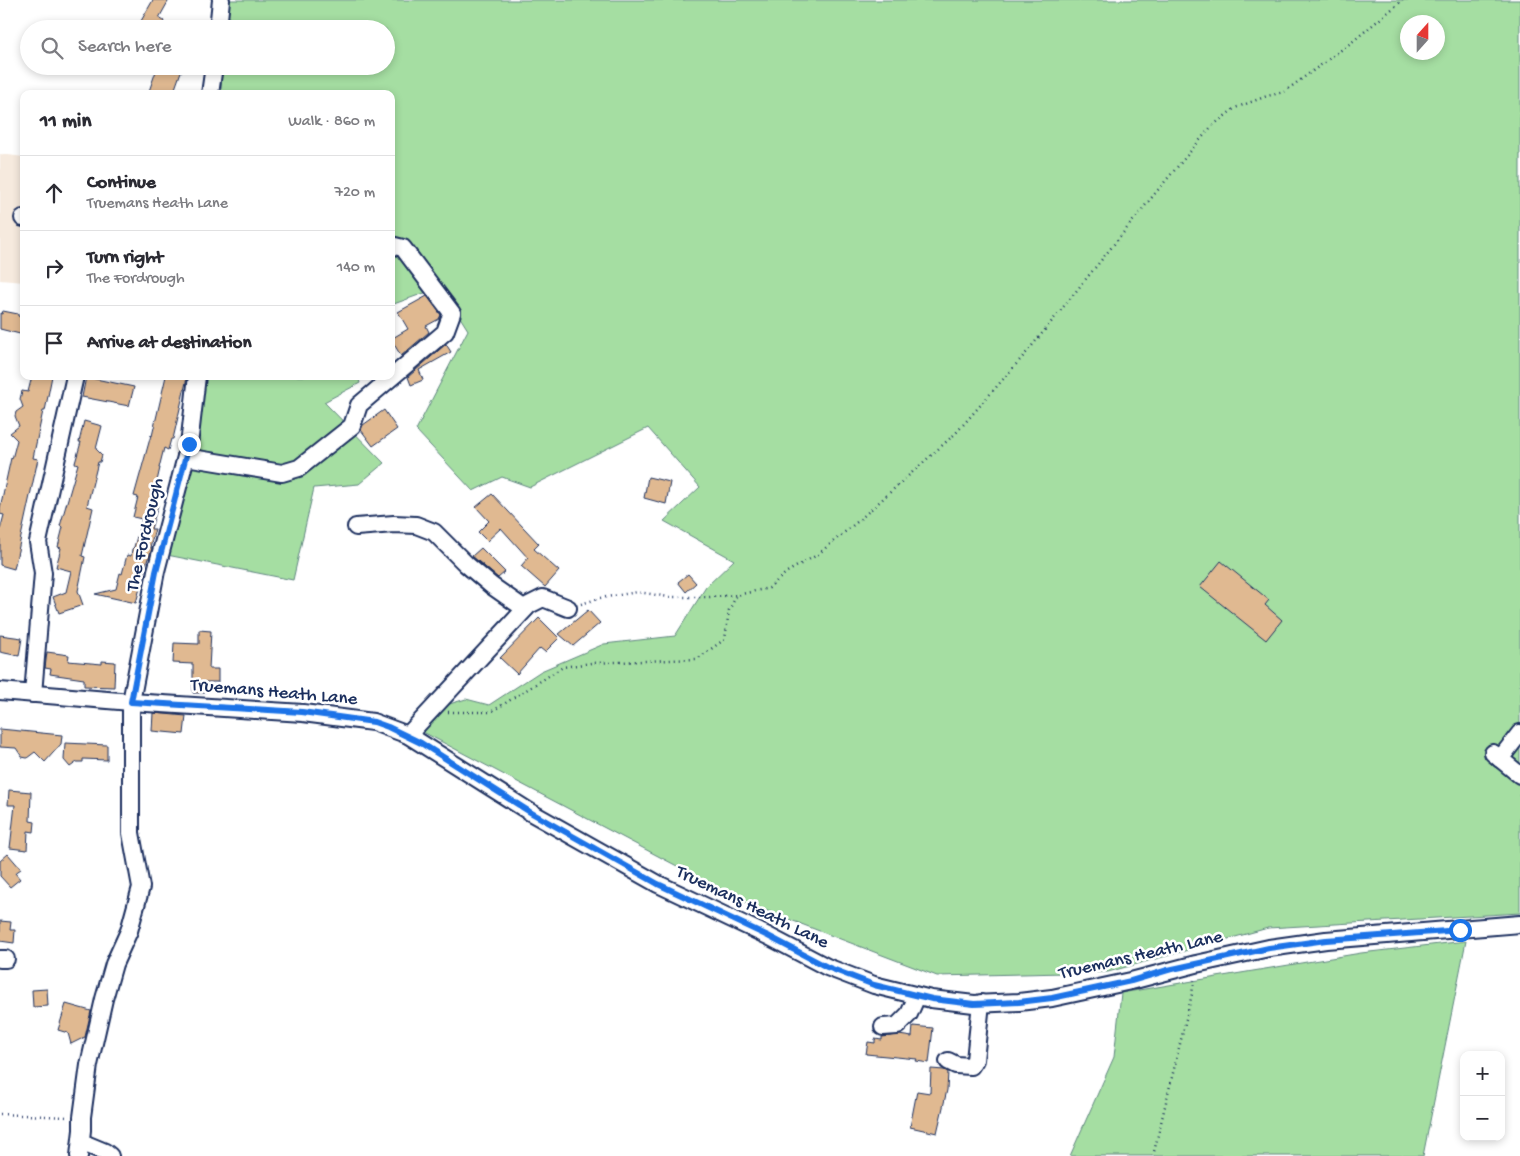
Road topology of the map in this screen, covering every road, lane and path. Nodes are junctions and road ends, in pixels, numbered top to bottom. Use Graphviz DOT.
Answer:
graph roads {
  1 [pos="221,0"];
  2 [pos="1403,0"];
  3 [pos="219,20"];
  4 [pos="213,75"];
  5 [pos="211,90"];
  6 [pos="395,246"];
  7 [pos="395,374"];
  8 [pos="74,380"];
  9 [pos="197,380"];
  10 [pos="388,380"];
  11 [pos="186,457"];
  12 [pos="356,526"];
  13 [pos="737,595"];
  14 [pos="568,608"];
  15 [pos="525,609"];
  16 [pos="0,691"];
  17 [pos="33,694"];
  18 [pos="131,702"];
  19 [pos="445,712"];
  20 [pos="1520,733"];
  21 [pos="408,735"];
  22 [pos="1520,775"];
  23 [pos="1519,922"];
  24 [pos="1196,964"];
  25 [pos="918,996"];
  26 [pos="981,1004"];
  27 [pos="882,1027"];
  28 [pos="948,1061"];
  29 [pos="0,1114"];
  30 [pos="81,1136"];
  31 [pos="110,1156"];
  32 [pos="1152,1156"];
  1 -- 3 [label="street"];
  2 -- 13 [label="path"];
  4 -- 5 [label="street"];
  6 -- 7 [label="street"];
  8 -- 17 [label="street"];
  9 -- 11 [label="street, The Fordrough"];
  10 -- 11 [label="street"];
  11 -- 18 [label="street, The Fordrough"];
  12 -- 15 [label="street"];
  13 -- 14 [label="path"];
  13 -- 19 [label="path"];
  14 -- 15 [label="street"];
  15 -- 21 [label="street"];
  16 -- 17 [label="street, Truemans Heath Lane"];
  17 -- 18 [label="street, Truemans Heath Lane"];
  18 -- 21 [label="street, Truemans Heath Lane"];
  18 -- 30 [label="street, The Fordrough"];
  20 -- 22 [label="street"];
  21 -- 25 [label="street, Truemans Heath Lane"];
  23 -- 24 [label="street, Truemans Heath Lane"];
  24 -- 26 [label="street, Truemans Heath Lane"];
  24 -- 32 [label="path"];
  25 -- 26 [label="street, Truemans Heath Lane"];
  25 -- 27 [label="street"];
  26 -- 28 [label="street"];
  29 -- 30 [label="path"];
  30 -- 31 [label="street"];
}
